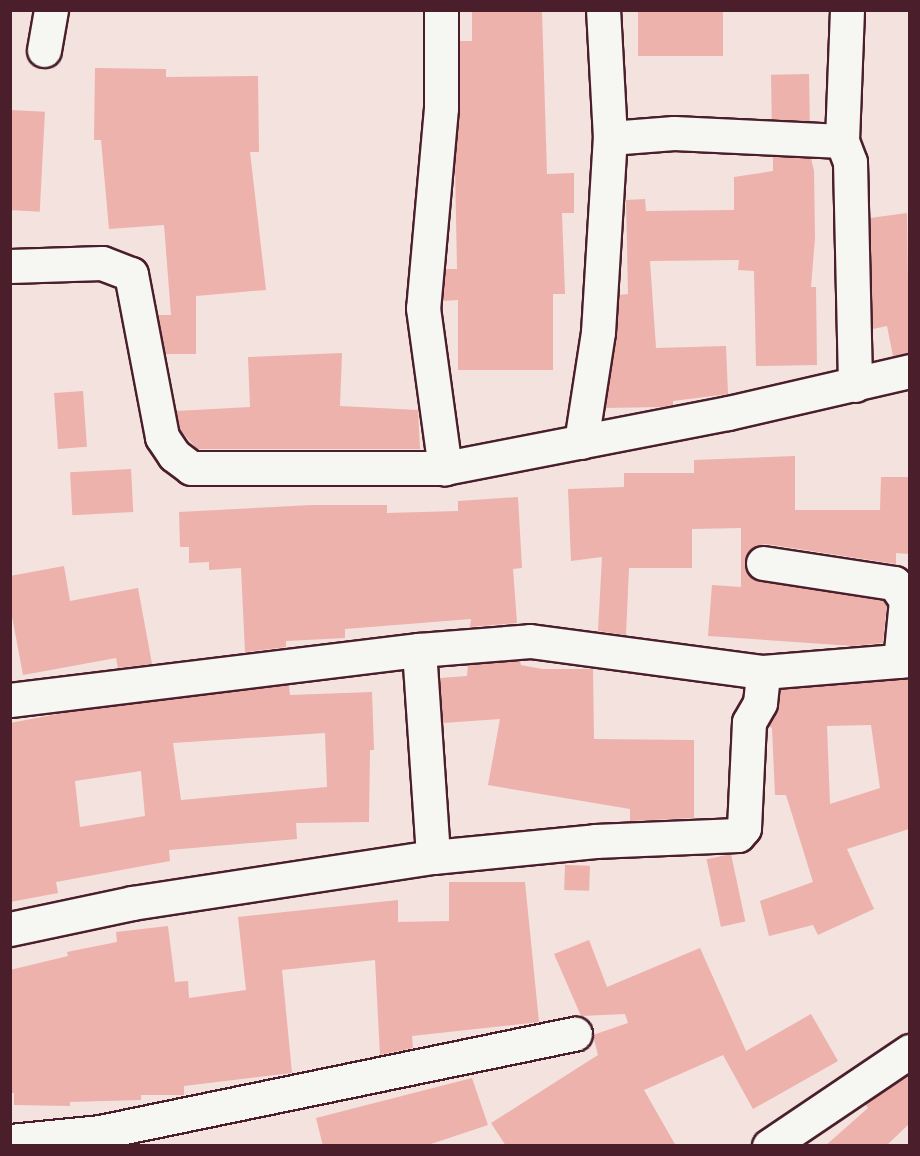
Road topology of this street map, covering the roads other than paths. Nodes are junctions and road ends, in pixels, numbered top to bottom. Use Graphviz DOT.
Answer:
graph roads {
  1 [pos="51,10"];
  2 [pos="441,10"];
  3 [pos="603,10"];
  4 [pos="847,10"];
  5 [pos="44,50"];
  6 [pos="610,138"];
  7 [pos="842,141"];
  8 [pos="10,266"];
  9 [pos="909,371"];
  10 [pos="855,385"];
  11 [pos="581,442"];
  12 [pos="446,468"];
  13 [pos="763,563"];
  14 [pos="418,650"];
  15 [pos="905,661"];
  16 [pos="763,672"];
  17 [pos="10,700"];
  18 [pos="433,857"];
  19 [pos="10,929"];
  20 [pos="574,1034"];
  21 [pos="909,1052"];
  22 [pos="17,1139"];
  23 [pos="769,1146"];
  1 -- 5 [label="street"];
  2 -- 12 [label="street"];
  3 -- 6 [label="street"];
  4 -- 7 [label="street"];
  6 -- 7 [label="street"];
  6 -- 11 [label="street"];
  7 -- 10 [label="street"];
  8 -- 12 [label="street"];
  9 -- 10 [label="street"];
  10 -- 11 [label="street"];
  11 -- 12 [label="street"];
  13 -- 15 [label="street"];
  14 -- 16 [label="street"];
  14 -- 17 [label="street"];
  14 -- 18 [label="street"];
  15 -- 16 [label="street"];
  16 -- 18 [label="street"];
  18 -- 19 [label="street"];
  20 -- 22 [label="street"];
  21 -- 23 [label="street"];
}
